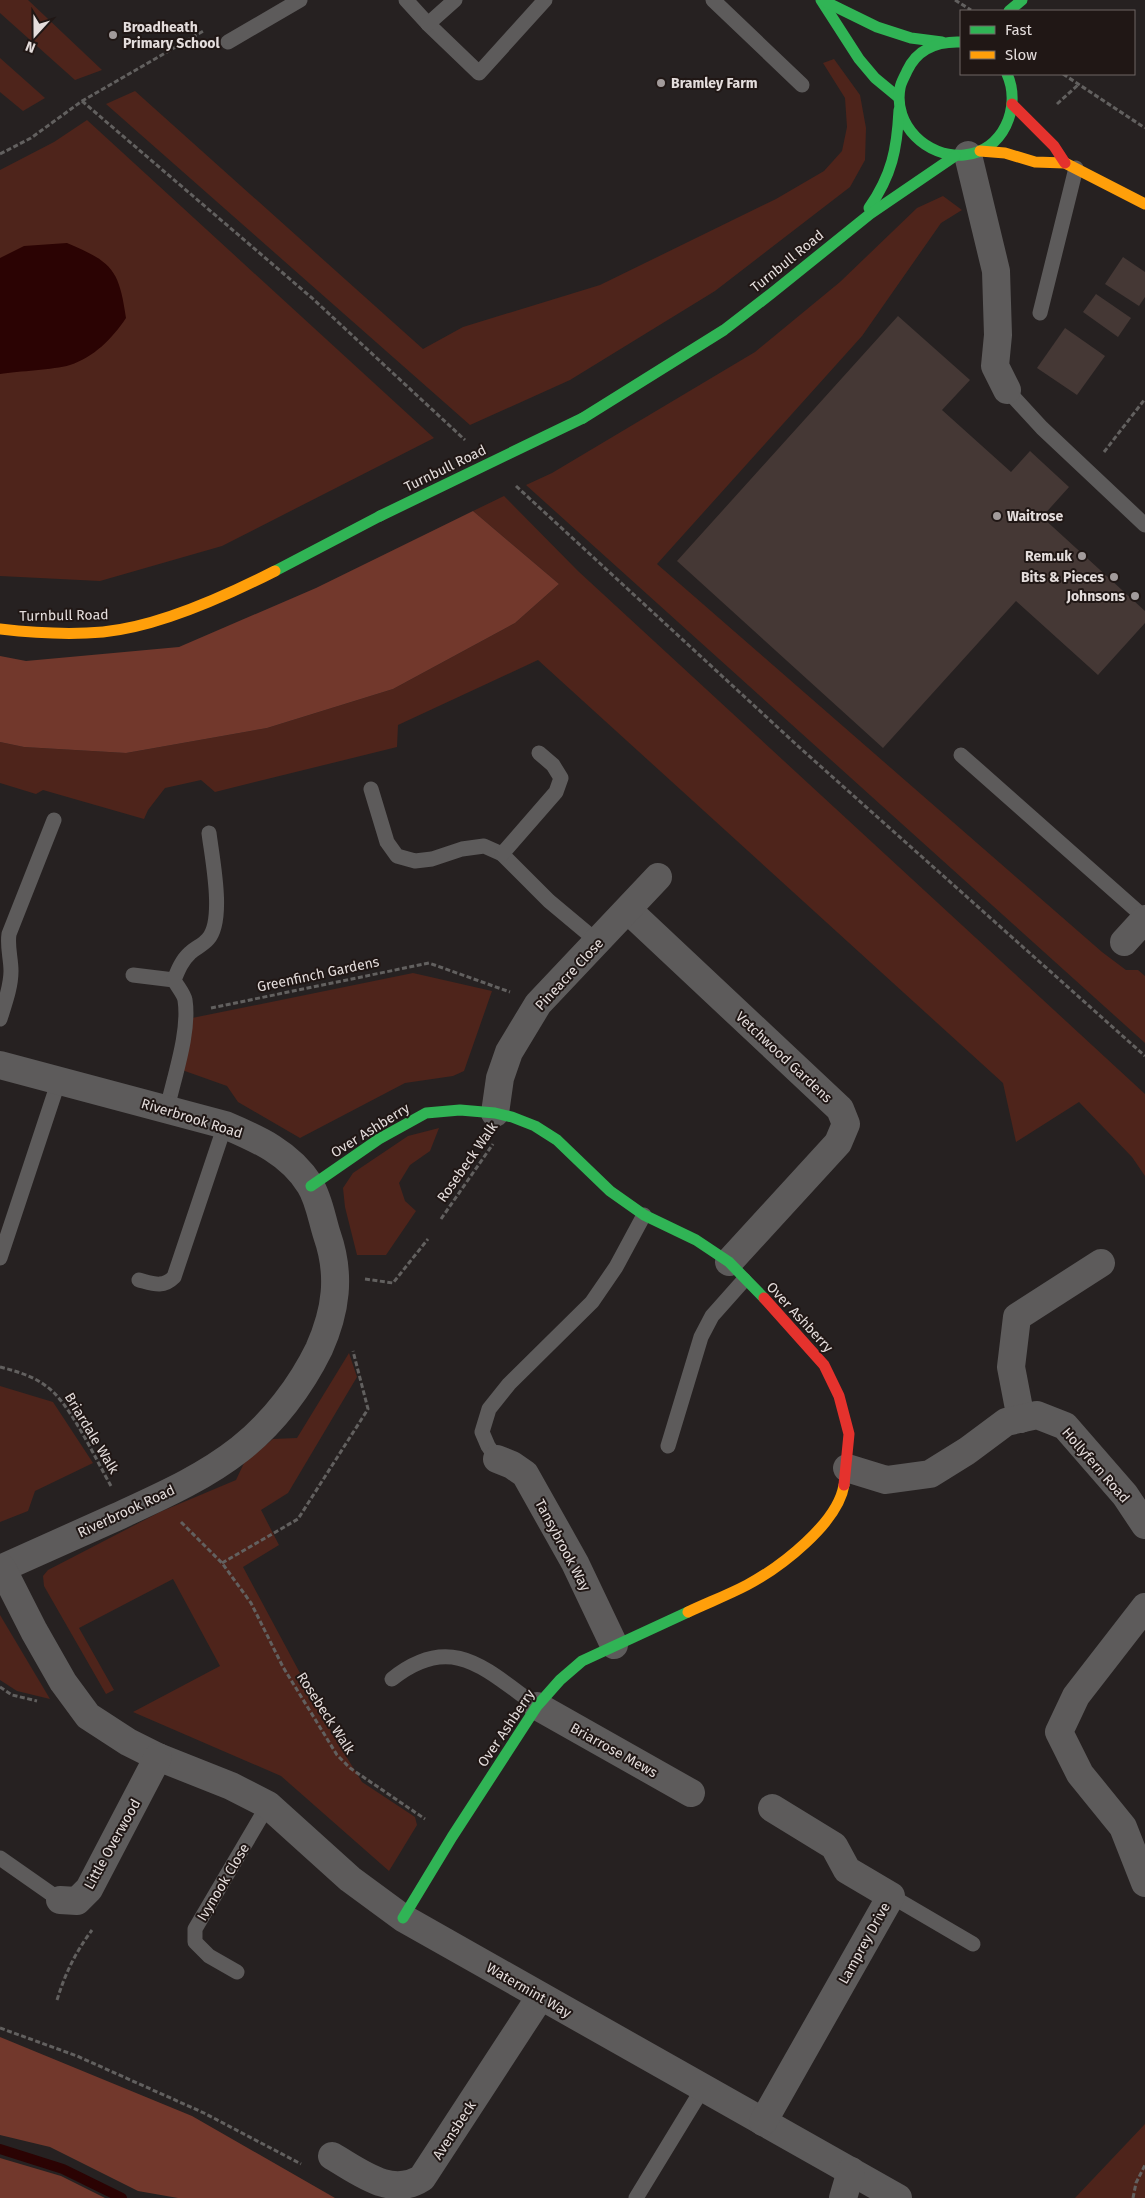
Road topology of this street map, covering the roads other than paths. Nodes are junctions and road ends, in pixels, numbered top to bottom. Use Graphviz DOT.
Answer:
graph roads {
  1 [pos="300,0"];
  2 [pos="406,0"];
  3 [pos="456,0"];
  4 [pos="546,0"];
  5 [pos="713,0"];
  6 [pos="822,0"];
  7 [pos="1022,0"];
  8 [pos="1010,10"];
  9 [pos="428,24"];
  10 [pos="954,40"];
  11 [pos="228,42"];
  12 [pos="1007,75"];
  13 [pos="1014,75"];
  14 [pos="802,84"];
  15 [pos="1012,87"];
  16 [pos="898,102"];
  17 [pos="1012,104"];
  18 [pos="968,154"];
  19 [pos="1071,166"];
  20 [pos="1145,204"];
  21 [pos="858,223"];
  22 [pos="1040,313"];
  23 [pos="1007,390"];
  24 [pos="1145,525"];
  25 [pos="0,629"];
  26 [pos="539,753"];
  27 [pos="962,755"];
  28 [pos="371,789"];
  29 [pos="54,820"];
  30 [pos="209,833"];
  31 [pos="502,854"];
  32 [pos="658,877"];
  33 [pos="628,910"];
  34 [pos="1145,918"];
  35 [pos="598,942"];
  36 [pos="1124,942"];
  37 [pos="4,945"];
  38 [pos="133,975"];
  39 [pos="174,980"];
  40 [pos="0,1018"];
  41 [pos="0,1065"];
  42 [pos="60,1080"];
  43 [pos="167,1109"];
  44 [pos="503,1115"];
  45 [pos="225,1125"];
  46 [pos="311,1186"];
  47 [pos="644,1215"];
  48 [pos="0,1258"];
  49 [pos="1101,1262"];
  50 [pos="736,1271"];
  51 [pos="139,1280"];
  52 [pos="1021,1419"];
  53 [pos="668,1446"];
  54 [pos="497,1459"];
  55 [pos="847,1468"];
  56 [pos="1145,1525"];
  57 [pos="1,1569"];
  58 [pos="1145,1607"];
  59 [pos="614,1644"];
  60 [pos="392,1679"];
  61 [pos="537,1706"];
  62 [pos="166,1761"];
  63 [pos="691,1793"];
  64 [pos="268,1805"];
  65 [pos="772,1808"];
  66 [pos="0,1858"];
  67 [pos="1145,1884"];
  68 [pos="891,1896"];
  69 [pos="60,1900"];
  70 [pos="403,1918"];
  71 [pos="973,1944"];
  72 [pos="237,1972"];
  73 [pos="540,1997"];
  74 [pos="703,2088"];
  75 [pos="763,2122"];
  76 [pos="321,2162"];
  77 [pos="851,2171"];
  78 [pos="636,2198"];
  79 [pos="843,2198"];
  80 [pos="898,2198"];
  1 -- 11 [label="lane"];
  2 -- 9 [label="lane"];
  3 -- 9 [label="lane"];
  4 -- 9 [label="lane"];
  5 -- 14 [label="lane"];
  6 -- 10 [label="street"];
  6 -- 16 [label="street"];
  7 -- 8 [label="street"];
  10 -- 16 [label="street, Turnbull Road"];
  12 -- 15 [label="street"];
  13 -- 15 [label="street"];
  15 -- 17 [label="street, Turnbull Road"];
  16 -- 18 [label="street"];
  16 -- 21 [label="street, Turnbull Road"];
  17 -- 18 [label="street, Turnbull Road"];
  17 -- 19 [label="street"];
  18 -- 19 [label="street"];
  18 -- 21 [label="street, Turnbull Road"];
  18 -- 23 [label="street"];
  19 -- 20 [label="street"];
  19 -- 22 [label="lane"];
  21 -- 25 [label="street, Turnbull Road, bridge"];
  23 -- 24 [label="lane"];
  26 -- 31 [label="lane"];
  27 -- 34 [label="lane"];
  28 -- 31 [label="lane"];
  29 -- 37 [label="lane"];
  30 -- 39 [label="lane"];
  31 -- 35 [label="lane"];
  32 -- 33 [label="street, Pineacre Close"];
  33 -- 35 [label="street, Pineacre Close"];
  33 -- 50 [label="street, Vetchwood Gardens"];
  34 -- 36 [label="street"];
  35 -- 44 [label="street, Pineacre Close"];
  37 -- 40 [label="lane"];
  38 -- 39 [label="lane"];
  39 -- 43 [label="lane"];
  41 -- 42 [label="street, Riverbrook Road"];
  42 -- 43 [label="street, Riverbrook Road"];
  42 -- 48 [label="lane"];
  43 -- 45 [label="street, Riverbrook Road"];
  44 -- 46 [label="street, Over Ashberry"];
  44 -- 47 [label="street, Over Ashberry"];
  45 -- 46 [label="street, Riverbrook Road"];
  45 -- 51 [label="lane"];
  46 -- 57 [label="street, Riverbrook Road"];
  47 -- 50 [label="street, Over Ashberry"];
  47 -- 54 [label="lane"];
  49 -- 52 [label="street"];
  50 -- 53 [label="lane"];
  50 -- 55 [label="street, Over Ashberry"];
  52 -- 55 [label="street, Hollyfern Road"];
  52 -- 56 [label="street, Hollyfern Road"];
  54 -- 59 [label="street, Tansybrook Way"];
  55 -- 59 [label="street, Over Ashberry"];
  57 -- 62 [label="street"];
  58 -- 67 [label="street"];
  59 -- 61 [label="street, Over Ashberry"];
  60 -- 61 [label="lane"];
  61 -- 63 [label="street, Briarrose Mews"];
  61 -- 70 [label="street, Over Ashberry"];
  62 -- 64 [label="street, Watermint Way"];
  62 -- 69 [label="street, Little Overwood"];
  64 -- 70 [label="street, Watermint Way"];
  64 -- 72 [label="lane, Ivynook Close"];
  65 -- 68 [label="street, Lamprey Drive"];
  66 -- 69 [label="lane, Little Overwood"];
  68 -- 71 [label="lane"];
  68 -- 75 [label="street, Lamprey Drive"];
  70 -- 73 [label="street, Watermint Way"];
  73 -- 74 [label="street, Watermint Way"];
  73 -- 76 [label="street, Avensbeck"];
  74 -- 75 [label="street, Watermint Way"];
  74 -- 78 [label="lane"];
  75 -- 77 [label="street, Watermint Way"];
  77 -- 79 [label="street"];
  77 -- 80 [label="street, Watermint Way"];
}
